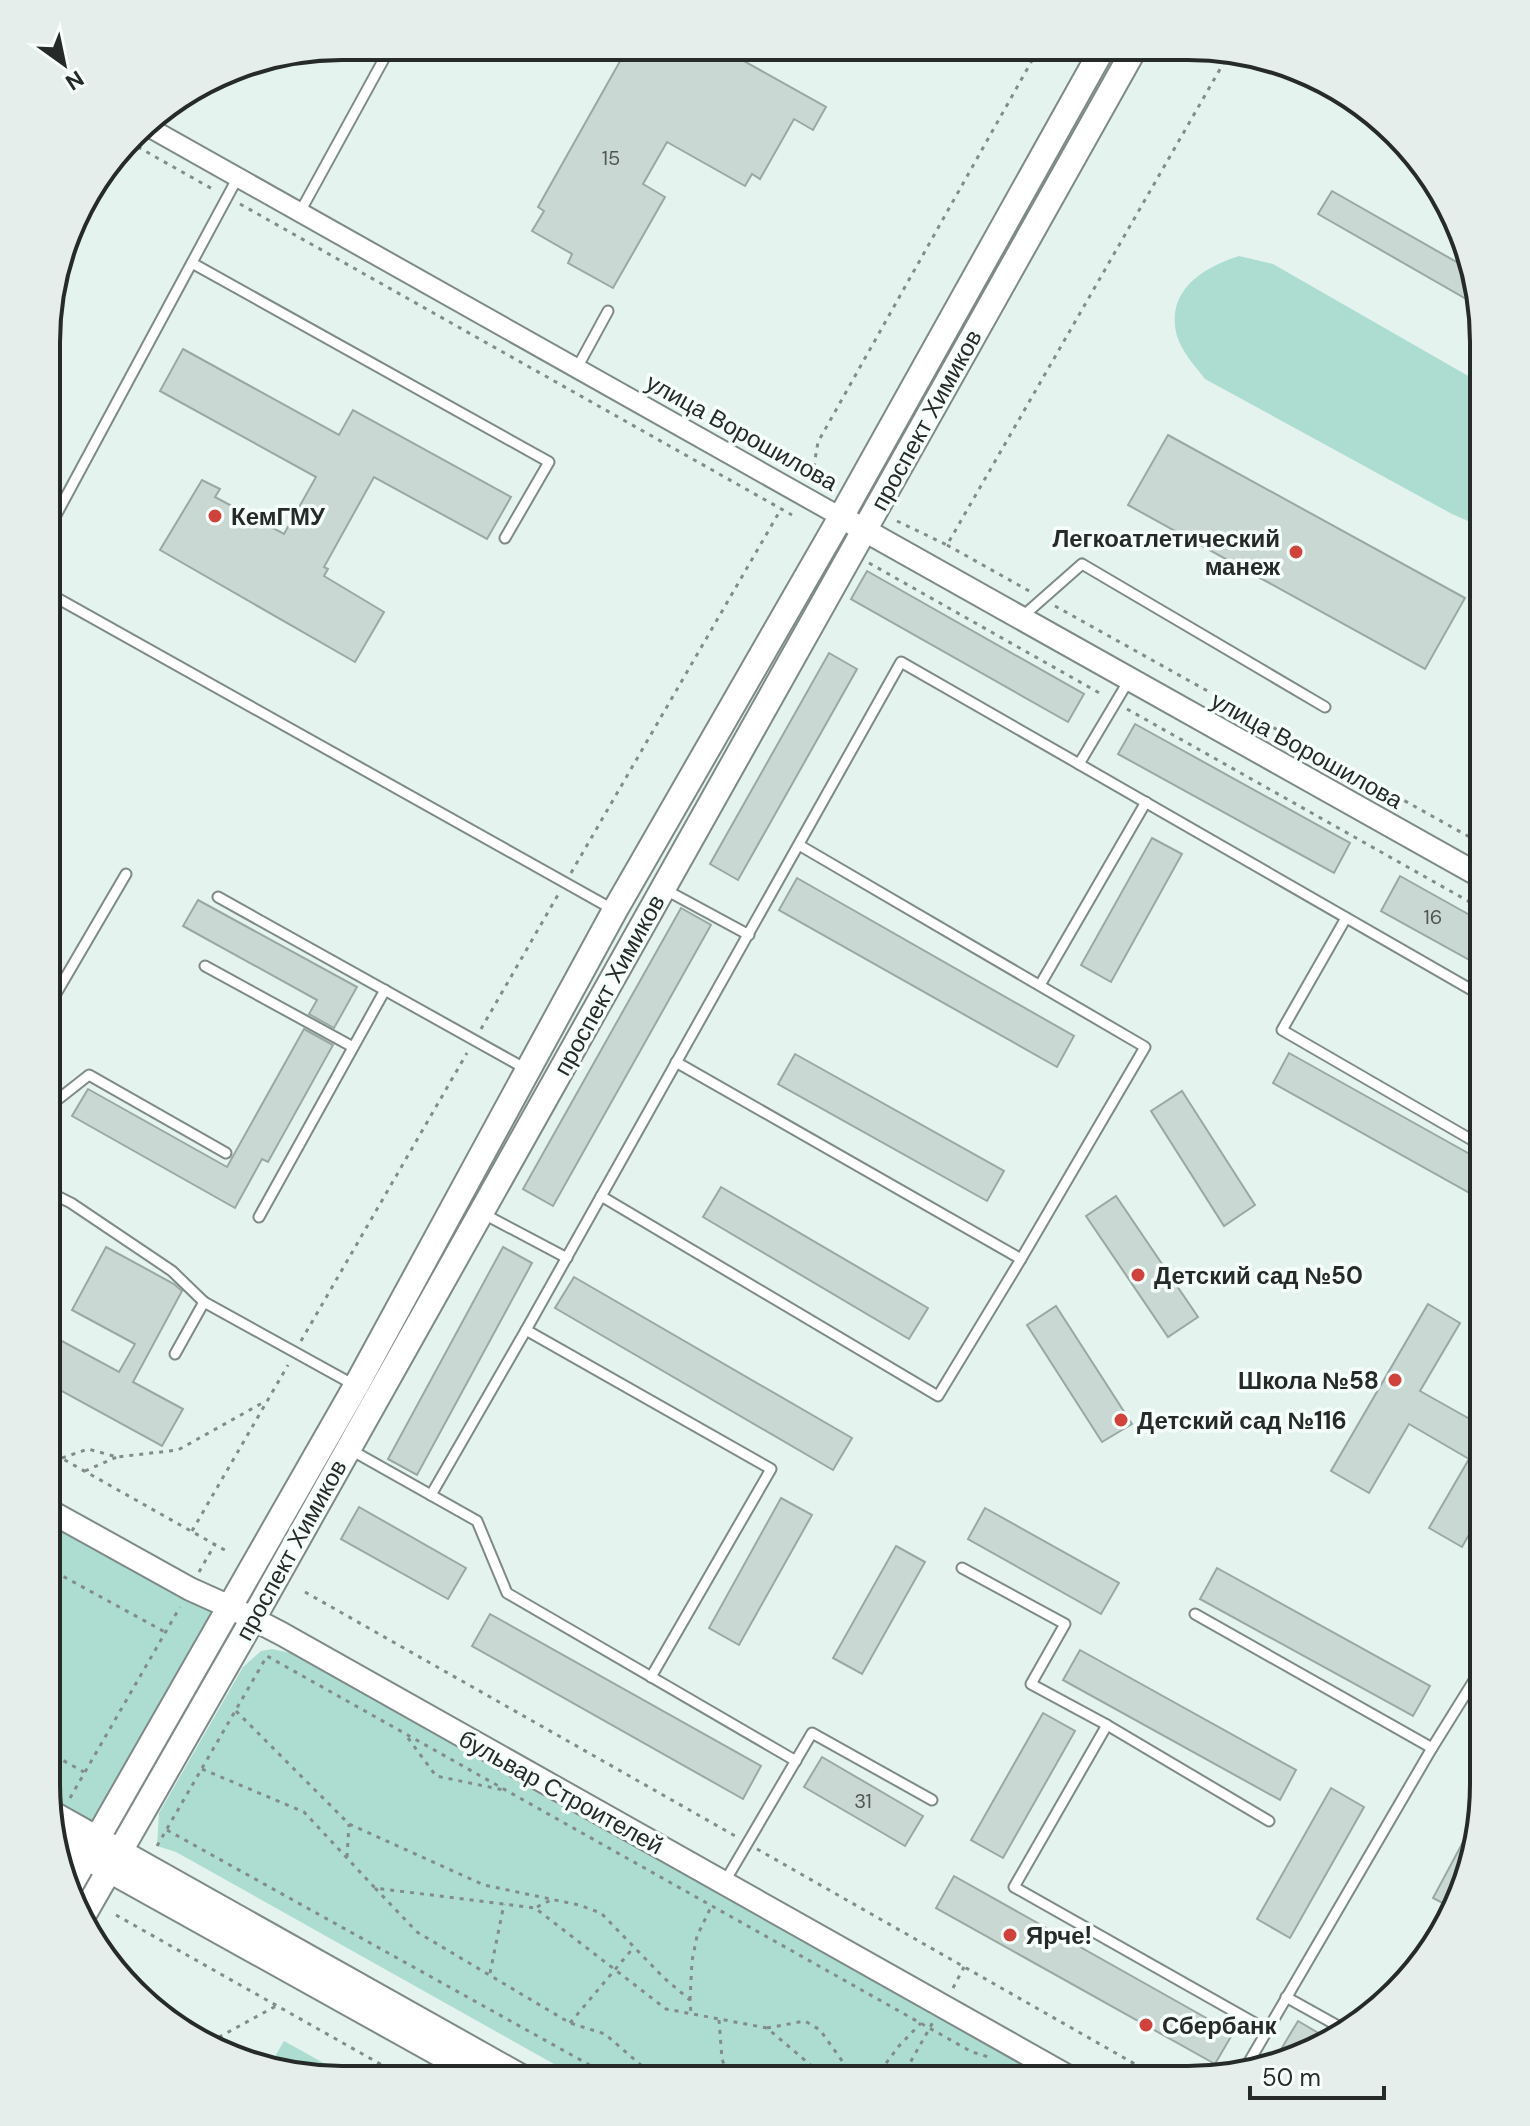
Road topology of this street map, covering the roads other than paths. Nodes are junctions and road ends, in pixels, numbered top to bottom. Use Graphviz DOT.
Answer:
graph roads {
  1 [pos="1096,60"];
  2 [pos="1128,60"];
  3 [pos="383,61"];
  4 [pos="155,131"];
  5 [pos="238,177"];
  6 [pos="300,212"];
  7 [pos="192,263"];
  8 [pos="608,311"];
  9 [pos="577,368"];
  10 [pos="60,508"];
  11 [pos="841,517"];
  12 [pos="864,531"];
  13 [pos="505,538"];
  14 [pos="60,600"];
  15 [pos="1021,619"];
  16 [pos="1129,680"];
  17 [pos="1325,707"];
  18 [pos="1079,764"];
  19 [pos="1146,802"];
  20 [pos="799,845"];
  21 [pos="1470,870"];
  22 [pos="126,874"];
  23 [pos="663,889"];
  24 [pos="218,897"];
  25 [pos="615,910"];
  26 [pos="1346,918"];
  27 [pos="749,935"];
  28 [pos="205,966"];
  29 [pos="1040,985"];
  30 [pos="60,987"];
  31 [pos="1470,989"];
  32 [pos="385,990"];
  33 [pos="353,1047"];
  34 [pos="676,1062"];
  35 [pos="528,1070"];
  36 [pos="60,1098"];
  37 [pos="1469,1139"];
  38 [pos="226,1153"];
  39 [pos="601,1196"];
  40 [pos="60,1198"];
  41 [pos="481,1213"];
  42 [pos="259,1217"];
  43 [pos="567,1258"];
  44 [pos="1021,1259"];
  45 [pos="204,1302"];
  46 [pos="526,1330"];
  47 [pos="175,1354"];
  48 [pos="356,1386"];
  49 [pos="348,1449"];
  50 [pos="431,1495"];
  51 [pos="60,1517"];
  52 [pos="962,1568"];
  53 [pos="230,1607"];
  54 [pos="1195,1614"];
  55 [pos="253,1619"];
  56 [pos="651,1677"];
  57 [pos="1469,1691"];
  58 [pos="1107,1725"];
  59 [pos="1432,1748"];
  60 [pos="796,1761"];
  61 [pos="932,1800"];
  62 [pos="62,1821"];
  63 [pos="1269,1821"];
  64 [pos="66,1843"];
  65 [pos="92,1848"];
  66 [pos="114,1861"];
  67 [pos="76,1876"];
  68 [pos="724,1883"];
  69 [pos="88,1907"];
  70 [pos="1286,1997"];
  71 [pos="1335,2024"];
  72 [pos="1267,2030"];
  73 [pos="1251,2059"];
  74 [pos="463,2066"];
  75 [pos="500,2066"];
  76 [pos="1049,2066"];
  1 -- 11 [label="main road, проспект Химиков"];
  2 -- 12 [label="main road, проспект Химиков"];
  3 -- 6 [label="lane"];
  4 -- 5 [label="street, улица Ворошилова"];
  5 -- 6 [label="street, улица Ворошилова"];
  5 -- 7 [label="lane"];
  6 -- 9 [label="street, улица Ворошилова"];
  7 -- 10 [label="lane"];
  7 -- 13 [label="lane"];
  8 -- 9 [label="lane"];
  9 -- 11 [label="street, улица Ворошилова"];
  11 -- 12 [label="street, улица Ворошилова"];
  11 -- 25 [label="main road, проспект Химиков"];
  12 -- 15 [label="street, улица Ворошилова"];
  12 -- 23 [label="main road, проспект Химиков"];
  14 -- 25 [label="lane"];
  15 -- 16 [label="street, улица Ворошилова"];
  15 -- 17 [label="lane"];
  16 -- 18 [label="lane"];
  16 -- 21 [label="street, улица Ворошилова"];
  18 -- 19 [label="lane"];
  18 -- 20 [label="lane"];
  19 -- 26 [label="lane"];
  19 -- 29 [label="lane"];
  20 -- 27 [label="lane"];
  20 -- 29 [label="lane"];
  22 -- 30 [label="lane"];
  23 -- 27 [label="lane"];
  23 -- 41 [label="main road, проспект Химиков"];
  24 -- 32 [label="lane"];
  25 -- 35 [label="main road, проспект Химиков"];
  26 -- 31 [label="lane"];
  26 -- 37 [label="lane"];
  27 -- 34 [label="lane"];
  28 -- 33 [label="lane"];
  29 -- 44 [label="lane"];
  32 -- 33 [label="lane"];
  32 -- 35 [label="lane"];
  33 -- 42 [label="lane"];
  34 -- 39 [label="lane"];
  34 -- 44 [label="lane"];
  35 -- 48 [label="main road, проспект Химиков"];
  36 -- 38 [label="lane"];
  39 -- 43 [label="lane"];
  39 -- 44 [label="lane"];
  40 -- 45 [label="lane"];
  41 -- 43 [label="lane"];
  41 -- 49 [label="main road, проспект Химиков"];
  43 -- 46 [label="lane"];
  45 -- 47 [label="lane"];
  45 -- 48 [label="lane"];
  46 -- 50 [label="lane"];
  46 -- 56 [label="lane"];
  48 -- 53 [label="main road, проспект Химиков"];
  49 -- 50 [label="lane"];
  49 -- 55 [label="main road, проспект Химиков"];
  50 -- 56 [label="lane"];
  51 -- 53 [label="street, бульвар Строителей"];
  52 -- 58 [label="lane"];
  53 -- 55 [label="street, бульвар Строителей"];
  53 -- 65 [label="main road, проспект Химиков"];
  54 -- 59 [label="lane"];
  55 -- 66 [label="main road, проспект Химиков"];
  55 -- 68 [label="street, бульвар Строителей"];
  56 -- 60 [label="lane"];
  57 -- 59 [label="lane"];
  58 -- 63 [label="lane"];
  58 -- 72 [label="lane"];
  59 -- 70 [label="lane"];
  60 -- 61 [label="lane"];
  60 -- 68 [label="lane"];
  62 -- 65 [label="main road"];
  64 -- 65 [label="main road"];
  65 -- 66 [label="main road"];
  65 -- 67 [label="main road, проспект Химиков"];
  66 -- 69 [label="main road, проспект Химиков"];
  66 -- 74 [label="main road"];
  66 -- 75 [label="main road"];
  68 -- 76 [label="street, бульвар Строителей"];
  70 -- 71 [label="lane"];
  70 -- 72 [label="lane"];
  72 -- 73 [label="lane"];
}
